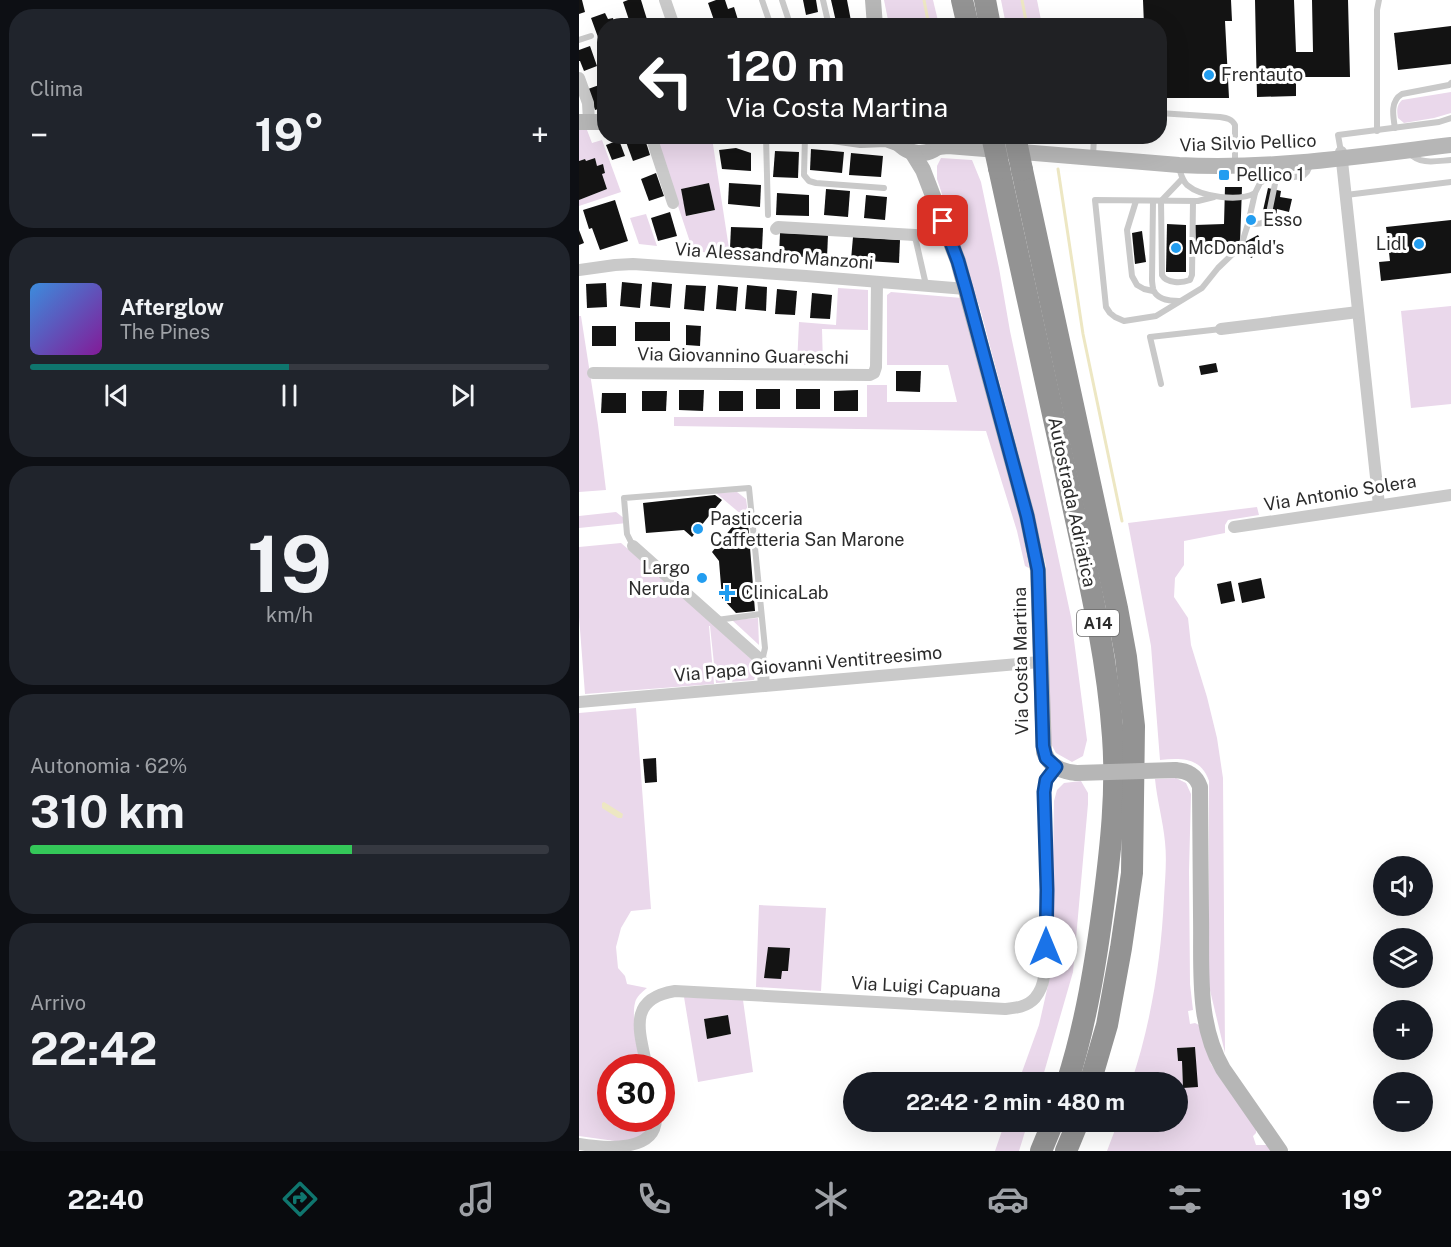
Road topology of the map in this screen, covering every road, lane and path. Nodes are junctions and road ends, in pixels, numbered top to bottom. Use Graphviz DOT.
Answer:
graph roads {
  1 [pos="665,0"];
  2 [pos="762,0"];
  3 [pos="782,0"];
  4 [pos="823,0"];
  5 [pos="873,0"];
  6 [pos="962,0"];
  7 [pos="985,0"];
  8 [pos="1379,0"];
  9 [pos="671,18"];
  10 [pos="769,18"];
  11 [pos="788,18"];
  12 [pos="827,18"];
  13 [pos="874,18"];
  14 [pos="966,18"];
  15 [pos="988,18"];
  16 [pos="591,36"];
  17 [pos="579,40"];
  18 [pos="579,78"];
  19 [pos="1451,83"];
  20 [pos="1167,114"];
  21 [pos="1451,118"];
  22 [pos="591,122"];
  23 [pos="1395,128"];
  24 [pos="1377,131"];
  25 [pos="1451,138"];
  26 [pos="654,144"];
  27 [pos="766,144"];
  28 [pos="805,144"];
  29 [pos="900,144"];
  30 [pos="994,144"];
  31 [pos="1016,144"];
  32 [pos="1034,144"];
  33 [pos="938,145"];
  34 [pos="1451,145"];
  35 [pos="1093,148"];
  36 [pos="1407,150"];
  37 [pos="912,152"];
  38 [pos="1341,155"];
  39 [pos="1311,157"];
  40 [pos="1235,159"];
  41 [pos="1451,160"];
  42 [pos="1180,168"];
  43 [pos="923,170"];
  44 [pos="1276,178"];
  45 [pos="1451,182"];
  46 [pos="884,188"];
  47 [pos="1255,193"];
  48 [pos="1345,195"];
  49 [pos="1214,197"];
  50 [pos="1136,201"];
  51 [pos="1153,201"];
  52 [pos="1161,201"];
  53 [pos="1193,201"];
  54 [pos="673,203"];
  55 [pos="768,215"];
  56 [pos="1248,224"];
  57 [pos="776,228"];
  58 [pos="913,234"];
  59 [pos="949,237"];
  60 [pos="579,270"];
  61 [pos="877,282"];
  62 [pos="926,286"];
  63 [pos="966,289"];
  64 [pos="1153,291"];
  65 [pos="1182,301"];
  66 [pos="1358,312"];
  67 [pos="1221,329"];
  68 [pos="593,372"];
  69 [pos="1161,384"];
  70 [pos="1451,495"];
  71 [pos="1379,506"];
  72 [pos="1234,527"];
  73 [pos="633,546"];
  74 [pos="761,614"];
  75 [pos="716,620"];
  76 [pos="762,661"];
  77 [pos="1040,662"];
  78 [pos="764,686"];
  79 [pos="579,702"];
  80 [pos="1056,767"];
  81 [pos="644,1054"];
  82 [pos="1070,1072"];
  83 [pos="1093,1072"];
  84 [pos="654,1132"];
  85 [pos="1049,1132"];
  86 [pos="1074,1132"];
  87 [pos="579,1144"];
  88 [pos="1041,1151"];
  89 [pos="1066,1151"];
  90 [pos="1280,1151"];
  1 -- 9 [label="street"];
  2 -- 10 [label="lane"];
  3 -- 11 [label="lane"];
  4 -- 12 [label="lane"];
  5 -- 13 [label="main road"];
  6 -- 14 [label="highway"];
  7 -- 15 [label="highway"];
  8 -- 24 [label="lane"];
  16 -- 17 [label="lane"];
  18 -- 22 [label="street"];
  19 -- 23 [label="lane"];
  20 -- 40 [label="lane"];
  21 -- 23 [label="lane"];
  23 -- 24 [label="lane"];
  24 -- 38 [label="lane"];
  25 -- 38 [label="main road, Via Silvio Pellico"];
  26 -- 54 [label="street"];
  27 -- 55 [label="lane"];
  28 -- 46 [label="lane"];
  29 -- 37 [label="main road"];
  30 -- 82 [label="highway, Autostrada Adriatica / A14, bridge"];
  31 -- 83 [label="highway, Autostrada Adriatica / A14, bridge"];
  32 -- 35 [label="main road, Via Silvio Pellico"];
  33 -- 35 [label="main road, Via Silvio Pellico"];
  33 -- 37 [label="main road, Via Silvio Pellico"];
  33 -- 43 [label="main road"];
  34 -- 36 [label="main road, Via Silvio Pellico"];
  35 -- 42 [label="main road, Via Silvio Pellico"];
  36 -- 38 [label="main road, Via Silvio Pellico"];
  36 -- 41 [label="lane"];
  37 -- 43 [label="main road, Via Costa Martina"];
  38 -- 39 [label="main road, Via Silvio Pellico"];
  38 -- 48 [label="street"];
  39 -- 40 [label="main road, Via Silvio Pellico"];
  39 -- 42 [label="main road, Via Silvio Pellico"];
  39 -- 44 [label="lane"];
  40 -- 42 [label="main road, Via Silvio Pellico"];
  42 -- 49 [label="lane"];
  42 -- 52 [label="lane"];
  43 -- 59 [label="main road, Via Costa Martina"];
  44 -- 47 [label="lane"];
  44 -- 56 [label="lane"];
  45 -- 48 [label="lane"];
  47 -- 49 [label="lane"];
  47 -- 56 [label="lane"];
  48 -- 66 [label="street"];
  49 -- 53 [label="lane"];
  50 -- 51 [label="lane"];
  50 -- 64 [label="lane"];
  50 -- 65 [label="lane"];
  51 -- 52 [label="lane"];
  51 -- 64 [label="lane"];
  52 -- 53 [label="lane"];
  52 -- 53 [label="lane"];
  56 -- 65 [label="lane"];
  57 -- 58 [label="street"];
  58 -- 59 [label="street"];
  58 -- 62 [label="lane"];
  59 -- 63 [label="main road, Via Costa Martina"];
  60 -- 61 [label="street, Via Alessandro Manzoni"];
  61 -- 62 [label="street, Via Alessandro Manzoni"];
  61 -- 68 [label="street, Via Giovannino Guareschi"];
  62 -- 63 [label="street, Via Alessandro Manzoni"];
  63 -- 77 [label="main road, Via Costa Martina"];
  64 -- 65 [label="lane"];
  66 -- 67 [label="street"];
  66 -- 71 [label="street"];
  67 -- 69 [label="lane"];
  70 -- 71 [label="street, Via Antonio Solera"];
  71 -- 72 [label="street, Via Antonio Solera"];
  73 -- 74 [label="lane"];
  73 -- 75 [label="street"];
  74 -- 75 [label="lane"];
  74 -- 76 [label="lane"];
  75 -- 76 [label="street"];
  76 -- 78 [label="street"];
  77 -- 78 [label="street, Via Papa Giovanni Ventitreesimo"];
  77 -- 80 [label="main road, Via Costa Martina"];
  78 -- 79 [label="street, Via Papa Giovanni Ventitreesimo"];
  80 -- 81 [label="street, Via Luigi Capuana"];
  80 -- 90 [label="main road, bridge"];
  84 -- 87 [label="street"];
  85 -- 88 [label="highway"];
  86 -- 89 [label="highway"];
}
